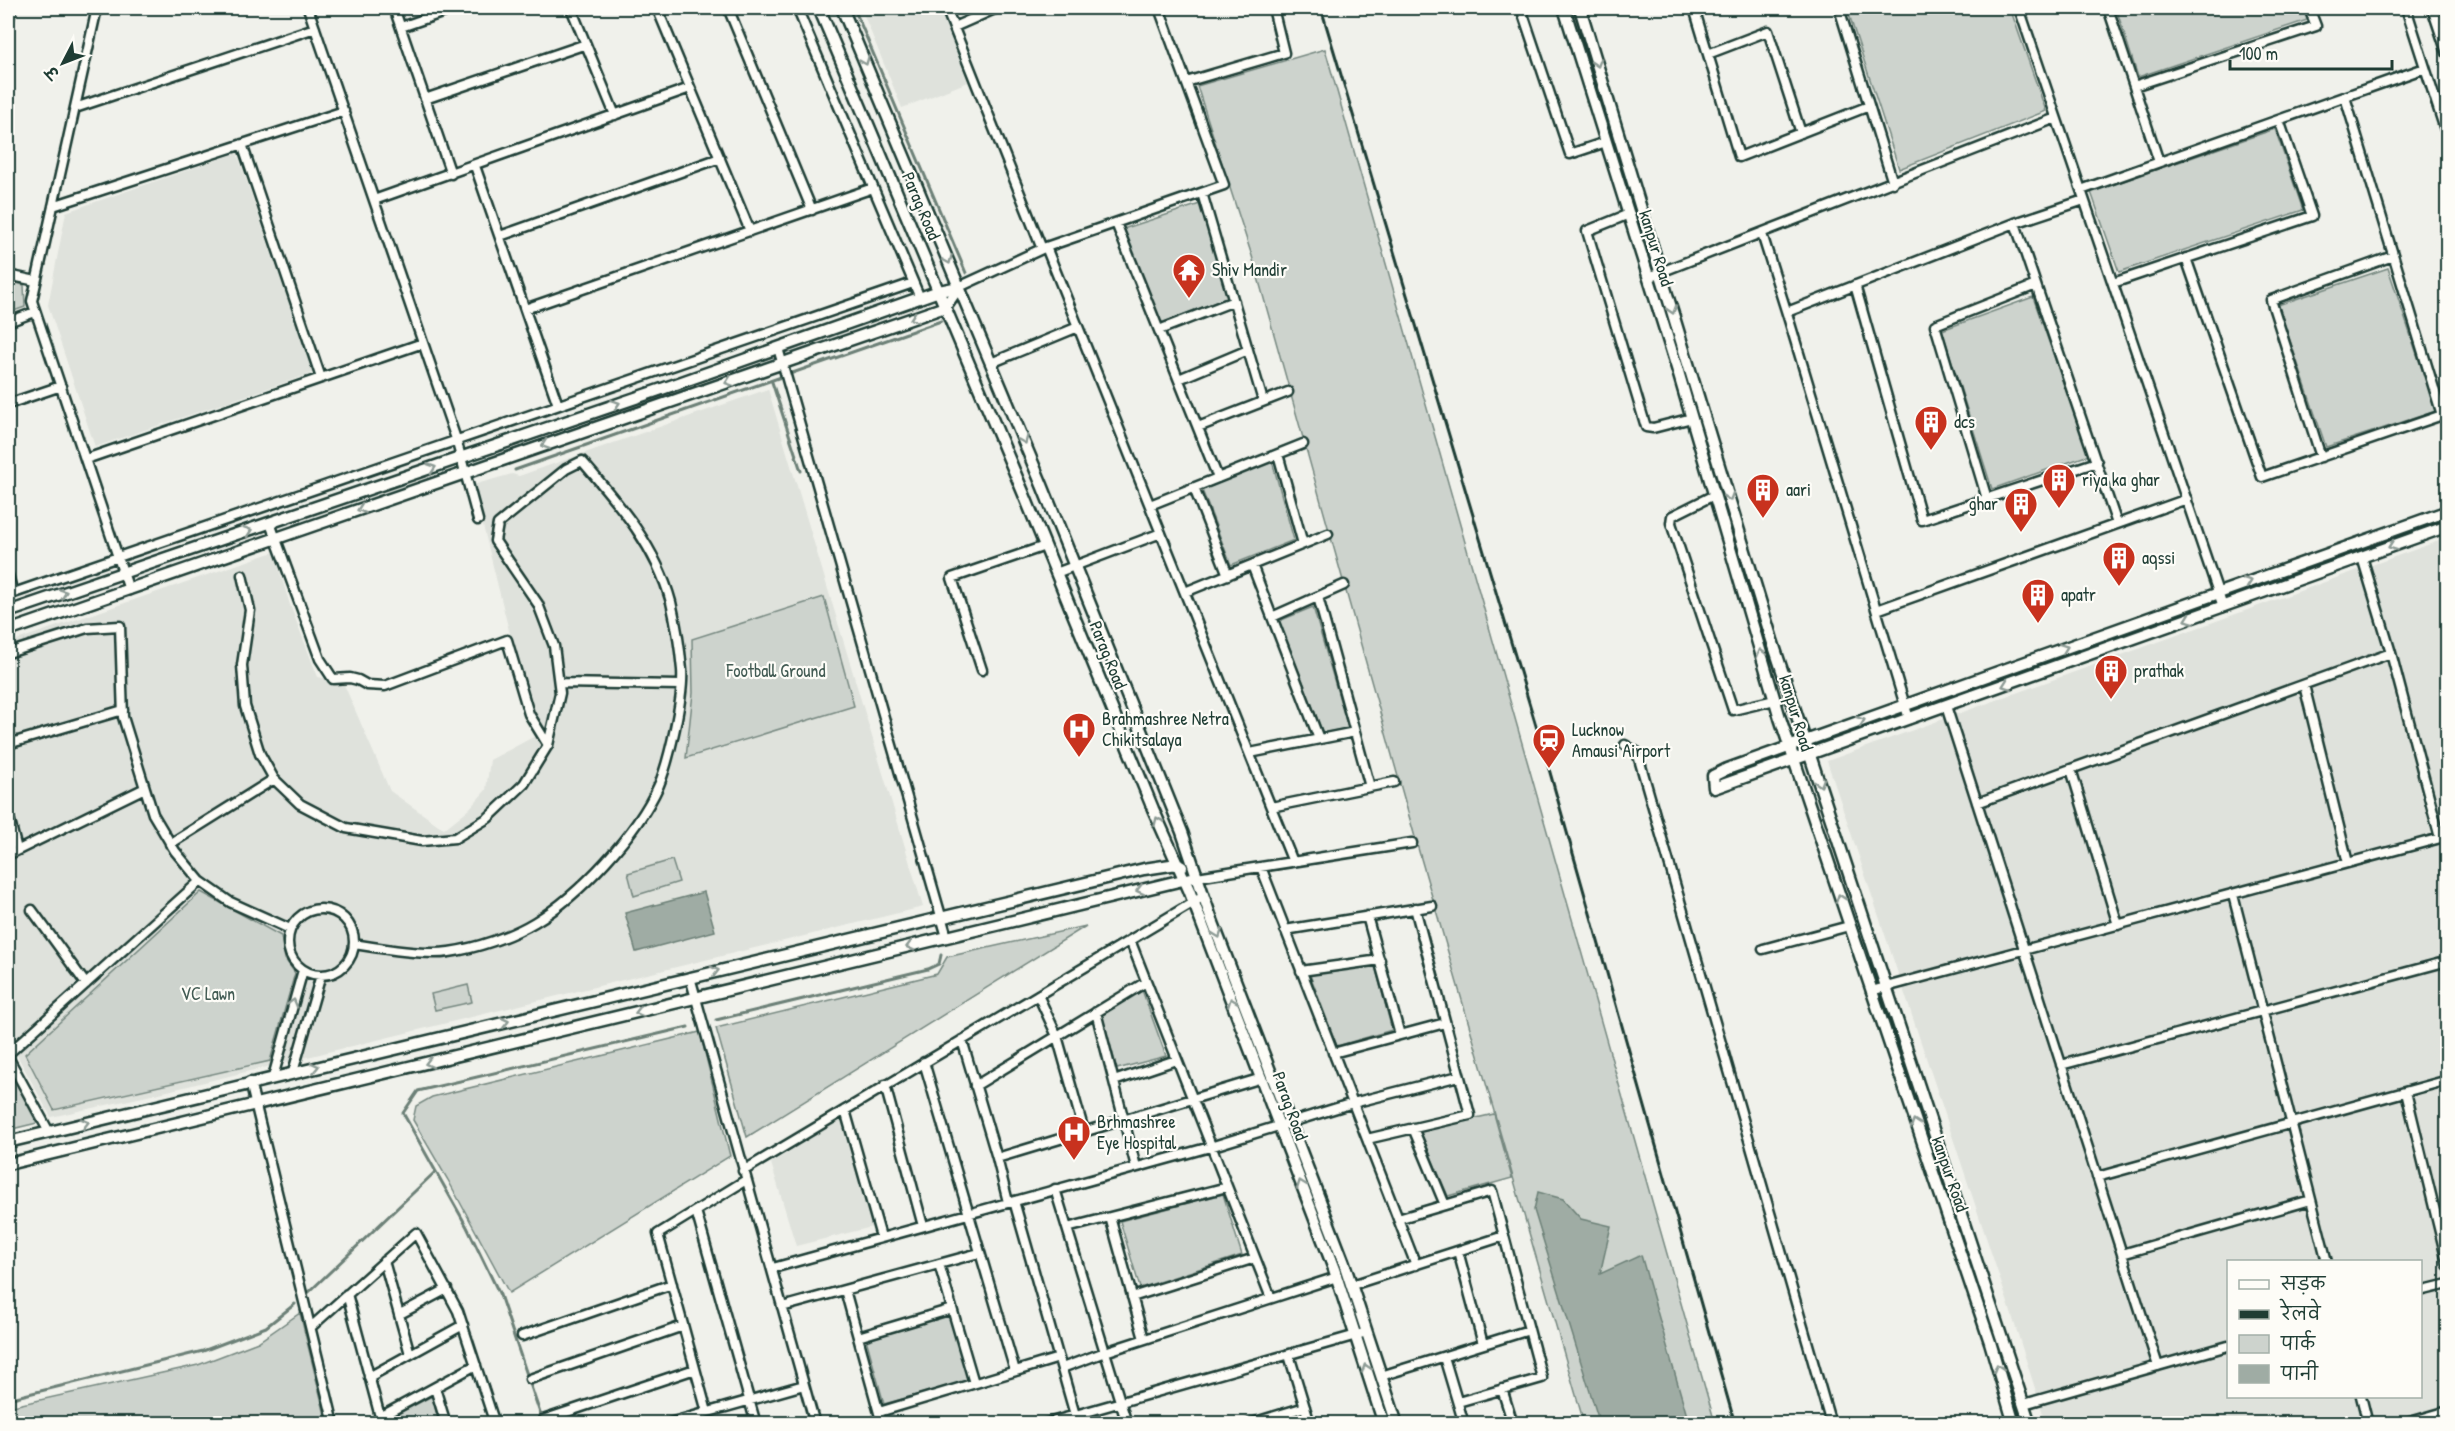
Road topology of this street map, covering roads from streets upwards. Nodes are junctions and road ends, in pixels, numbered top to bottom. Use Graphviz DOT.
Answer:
graph roads {
  1 [pos="11,8"];
  2 [pos="97,8"];
  3 [pos="308,8"];
  4 [pos="394,8"];
  5 [pos="456,8"];
  6 [pos="571,8"];
  7 [pos="657,8"];
  8 [pos="728,8"];
  9 [pos="797,8"];
  10 [pos="819,8"];
  11 [pos="842,8"];
  12 [pos="946,8"];
  13 [pos="998,8"];
  14 [pos="1159,8"];
  15 [pos="1273,8"];
  16 [pos="1521,8"];
  17 [pos="1564,8"];
  18 [pos="1580,8"];
  19 [pos="1694,8"];
  20 [pos="1839,8"];
  21 [pos="2019,8"];
  22 [pos="2108,8"];
  23 [pos="2309,8"];
  24 [pos="2406,8"];
  25 [pos="2433,8"];
  26 [pos="8,21"];
  27 [pos="401,27"];
  28 [pos="954,27"];
  29 [pos="315,28"];
  30 [pos="586,44"];
  31 [pos="2448,53"];
  32 [pos="1708,54"];
  33 [pos="2425,68"];
  34 [pos="1186,82"];
  35 [pos="2134,86"];
  36 [pos="690,88"];
  37 [pos="2345,96"];
  38 [pos="425,99"];
  39 [pos="1869,106"];
  40 [pos="75,108"];
  41 [pos="344,111"];
  42 [pos="615,115"];
  43 [pos="2056,118"];
  44 [pos="2279,120"];
  45 [pos="1801,133"];
  46 [pos="2448,139"];
  47 [pos="1606,142"];
  48 [pos="242,144"];
  49 [pos="720,158"];
  50 [pos="2158,162"];
  51 [pos="475,166"];
  52 [pos="451,174"];
  53 [pos="1893,183"];
  54 [pos="873,188"];
  55 [pos="2081,190"];
  56 [pos="1202,193"];
  57 [pos="374,200"];
  58 [pos="2084,200"];
  59 [pos="53,206"];
  60 [pos="812,210"];
  61 [pos="1629,214"];
  62 [pos="1116,223"];
  63 [pos="2015,223"];
  64 [pos="750,231"];
  65 [pos="1762,234"];
  66 [pos="500,236"];
  67 [pos="1044,248"];
  68 [pos="2394,256"];
  69 [pos="2186,258"];
  70 [pos="1661,274"];
  71 [pos="8,275"];
  72 [pos="1648,277"];
  73 [pos="36,281"];
  74 [pos="913,283"];
  75 [pos="2113,283"];
  76 [pos="1855,285"];
  77 [pos="2036,285"];
  78 [pos="959,286"];
  79 [pos="939,291"];
  80 [pos="920,298"];
  81 [pos="1234,301"];
  82 [pos="945,307"];
  83 [pos="525,309"];
  84 [pos="35,312"];
  85 [pos="1787,312"];
  86 [pos="8,322"];
  87 [pos="1078,327"];
  88 [pos="1159,330"];
  89 [pos="423,343"];
  90 [pos="778,348"];
  91 [pos="1248,350"];
  92 [pos="783,363"];
  93 [pos="991,363"];
  94 [pos="321,378"];
  95 [pos="1179,380"];
  96 [pos="61,386"];
  97 [pos="1288,392"];
  98 [pos="1263,402"];
  99 [pos="8,404"];
  100 [pos="558,405"];
  101 [pos="2445,414"];
  102 [pos="1692,418"];
  103 [pos="1198,427"];
  104 [pos="456,439"];
  105 [pos="1303,444"];
  106 [pos="1278,454"];
  107 [pos="462,457"];
  108 [pos="2321,457"];
  109 [pos="86,459"];
  110 [pos="2097,462"];
  111 [pos="466,472"];
  112 [pos="1218,478"];
  113 [pos="1194,488"];
  114 [pos="1714,495"];
  115 [pos="1987,499"];
  116 [pos="2187,499"];
  117 [pos="1150,505"];
  118 [pos="2448,511"];
  119 [pos="478,520"];
  120 [pos="270,523"];
  121 [pos="2117,524"];
  122 [pos="2448,526"];
  123 [pos="1161,532"];
  124 [pos="1328,534"];
  125 [pos="277,538"];
  126 [pos="1303,544"];
  127 [pos="1045,546"];
  128 [pos="120,557"];
  129 [pos="2362,557"];
  130 [pos="1252,565"];
  131 [pos="1075,566"];
  132 [pos="125,573"];
  133 [pos="1056,573"];
  134 [pos="1228,574"];
  135 [pos="8,575"];
  136 [pos="242,575"];
  137 [pos="1344,585"];
  138 [pos="129,590"];
  139 [pos="1185,592"];
  140 [pos="2218,593"];
  141 [pos="10,594"];
  142 [pos="1318,597"];
  143 [pos="2223,607"];
  144 [pos="1877,610"];
  145 [pos="8,612"];
  146 [pos="1272,617"];
  147 [pos="8,631"];
  148 [pos="8,653"];
  149 [pos="2391,653"];
  150 [pos="982,670"];
  151 [pos="559,683"];
  152 [pos="680,685"];
  153 [pos="2304,685"];
  154 [pos="1774,700"];
  155 [pos="1905,706"];
  156 [pos="1946,706"];
  157 [pos="123,710"];
  158 [pos="1909,719"];
  159 [pos="1355,732"];
  160 [pos="1320,739"];
  161 [pos="1806,741"];
  162 [pos="8,744"];
  163 [pos="548,745"];
  164 [pos="1625,745"];
  165 [pos="1789,747"];
  166 [pos="1250,753"];
  167 [pos="1811,754"];
  168 [pos="1794,760"];
  169 [pos="2071,769"];
  170 [pos="274,779"];
  171 [pos="1394,782"];
  172 [pos="1370,787"];
  173 [pos="145,788"];
  174 [pos="1977,803"];
  175 [pos="1271,807"];
  176 [pos="8,813"];
  177 [pos="2444,837"];
  178 [pos="1412,843"];
  179 [pos="170,844"];
  180 [pos="18,850"];
  181 [pos="8,855"];
  182 [pos="1293,862"];
  183 [pos="2348,863"];
  184 [pos="1177,864"];
  185 [pos="1261,867"];
  186 [pos="1197,877"];
  187 [pos="1184,880"];
  188 [pos="200,881"];
  189 [pos="2233,895"];
  190 [pos="1204,896"];
  191 [pos="1193,902"];
  192 [pos="1432,906"];
  193 [pos="1415,908"];
  194 [pos="32,910"];
  195 [pos="941,916"];
  196 [pos="1367,916"];
  197 [pos="2118,925"];
  198 [pos="1849,926"];
  199 [pos="290,928"];
  200 [pos="1286,930"];
  201 [pos="947,937"];
  202 [pos="1130,940"];
  203 [pos="354,944"];
  204 [pos="1762,949"];
  205 [pos="2024,950"];
  206 [pos="1380,960"];
  207 [pos="2448,961"];
  208 [pos="303,970"];
  209 [pos="1301,971"];
  210 [pos="321,975"];
  211 [pos="690,977"];
  212 [pos="1146,982"];
  213 [pos="86,984"];
  214 [pos="1888,987"];
  215 [pos="1871,992"];
  216 [pos="1038,995"];
  217 [pos="696,998"];
  218 [pos="2262,1010"];
  219 [pos="1096,1012"];
  220 [pos="1445,1023"];
  221 [pos="1400,1035"];
  222 [pos="1057,1036"];
  223 [pos="962,1040"];
  224 [pos="1333,1053"];
  225 [pos="8,1056"];
  226 [pos="1176,1060"];
  227 [pos="924,1062"];
  228 [pos="2061,1065"];
  229 [pos="293,1072"];
  230 [pos="1459,1076"];
  231 [pos="273,1077"];
  232 [pos="1262,1078"];
  233 [pos="1114,1080"];
  234 [pos="2448,1080"];
  235 [pos="250,1082"];
  236 [pos="885,1085"];
  237 [pos="975,1086"];
  238 [pos="2406,1092"];
  239 [pos="1191,1098"];
  240 [pos="1353,1103"];
  241 [pos="254,1105"];
  242 [pos="845,1110"];
  243 [pos="1123,1120"];
  244 [pos="1290,1121"];
  245 [pos="2291,1123"];
  246 [pos="1279,1126"];
  247 [pos="1413,1128"];
  248 [pos="1084,1131"];
  249 [pos="49,1132"];
  250 [pos="33,1135"];
  251 [pos="1366,1139"];
  252 [pos="8,1142"];
  253 [pos="1210,1147"];
  254 [pos="35,1157"];
  255 [pos="997,1158"];
  256 [pos="8,1164"];
  257 [pos="1136,1167"];
  258 [pos="745,1175"];
  259 [pos="2097,1177"];
  260 [pos="1227,1186"];
  261 [pos="1055,1189"];
  262 [pos="2311,1200"];
  263 [pos="1011,1202"];
  264 [pos="1445,1205"];
  265 [pos="696,1211"];
  266 [pos="969,1213"];
  267 [pos="1110,1217"];
  268 [pos="1398,1219"];
  269 [pos="923,1226"];
  270 [pos="1067,1228"];
  271 [pos="1504,1236"];
  272 [pos="881,1237"];
  273 [pos="1458,1251"];
  274 [pos="979,1253"];
  275 [pos="2122,1254"];
  276 [pos="1255,1258"];
  277 [pos="2326,1260"];
  278 [pos="384,1261"];
  279 [pos="939,1264"];
  280 [pos="1416,1264"];
  281 [pos="2448,1265"];
  282 [pos="773,1268"];
  283 [pos="1337,1277"];
  284 [pos="672,1284"];
  285 [pos="2448,1284"];
  286 [pos="1352,1285"];
  287 [pos="447,1289"];
  288 [pos="845,1290"];
  289 [pos="2422,1291"];
  290 [pos="347,1294"];
  291 [pos="1132,1297"];
  292 [pos="1271,1298"];
  293 [pos="782,1307"];
  294 [pos="952,1309"];
  295 [pos="400,1314"];
  296 [pos="463,1325"];
  297 [pos="683,1326"];
  298 [pos="311,1327"];
  299 [pos="1529,1330"];
  300 [pos="1361,1333"];
  301 [pos="522,1336"];
  302 [pos="858,1337"];
  303 [pos="1144,1339"];
  304 [pos="1484,1344"];
  305 [pos="2227,1347"];
  306 [pos="1105,1352"];
  307 [pos="411,1354"];
  308 [pos="1289,1354"];
  309 [pos="1444,1357"];
  310 [pos="1059,1358"];
  311 [pos="476,1365"];
  312 [pos="2158,1366"];
  313 [pos="1062,1368"];
  314 [pos="695,1369"];
  315 [pos="1015,1371"];
  316 [pos="1382,1376"];
  317 [pos="369,1377"];
  318 [pos="530,1379"];
  319 [pos="974,1383"];
  320 [pos="804,1385"];
  321 [pos="435,1388"];
  322 [pos="1502,1389"];
  323 [pos="2362,1398"];
  324 [pos="750,1400"];
  325 [pos="1120,1402"];
  326 [pos="1458,1402"];
  327 [pos="2024,1404"];
  328 [pos="1305,1407"];
  329 [pos="2448,1411"];
  330 [pos="707,1412"];
  331 [pos="879,1412"];
  332 [pos="1077,1414"];
  333 [pos="381,1420"];
  334 [pos="543,1420"];
  335 [pos="334,1424"];
  336 [pos="446,1424"];
  337 [pos="495,1424"];
  338 [pos="666,1424"];
  339 [pos="756,1424"];
  340 [pos="815,1424"];
  341 [pos="882,1424"];
  342 [pos="1044,1424"];
  343 [pos="1082,1424"];
  344 [pos="1127,1424"];
  345 [pos="1249,1424"];
  346 [pos="1310,1424"];
  347 [pos="1384,1424"];
  348 [pos="1397,1424"];
  349 [pos="1464,1424"];
  350 [pos="1514,1424"];
  351 [pos="1831,1424"];
  352 [pos="2014,1424"];
  353 [pos="2030,1424"];
  354 [pos="2368,1424"];
  355 [pos="2403,1424"];
  1 -- 26 [label="street"];
  2 -- 40 [label="street"];
  3 -- 29 [label="street"];
  4 -- 27 [label="street"];
  5 -- 27 [label="street"];
  6 -- 30 [label="street"];
  7 -- 36 [label="street"];
  8 -- 60 [label="street"];
  9 -- 54 [label="street"];
  10 -- 79 [label="street, Parag Road"];
  11 -- 78 [label="street, Parag Road, one-way"];
  12 -- 28 [label="street"];
  13 -- 28 [label="street"];
  14 -- 34 [label="street"];
  15 -- 34 [label="street"];
  16 -- 47 [label="street"];
  17 -- 47 [label="street, kanpur Road"];
  18 -- 70 [label="street, one-way"];
  19 -- 32 [label="street"];
  20 -- 39 [label="street"];
  21 -- 43 [label="street"];
  22 -- 35 [label="street"];
  23 -- 35 [label="street"];
  24 -- 33 [label="street"];
  25 -- 31 [label="street"];
  27 -- 38 [label="street"];
  28 -- 67 [label="street"];
  29 -- 40 [label="street"];
  29 -- 41 [label="street"];
  30 -- 38 [label="street"];
  30 -- 42 [label="street"];
  32 -- 45 [label="street"];
  32 -- 45 [label="street"];
  33 -- 37 [label="street"];
  33 -- 46 [label="street"];
  34 -- 56 [label="street"];
  35 -- 50 [label="street"];
  36 -- 42 [label="street"];
  36 -- 49 [label="street"];
  37 -- 44 [label="street"];
  37 -- 68 [label="street"];
  38 -- 52 [label="street"];
  39 -- 45 [label="street"];
  39 -- 53 [label="street"];
  40 -- 59 [label="street"];
  41 -- 48 [label="street"];
  41 -- 57 [label="street"];
  42 -- 51 [label="street"];
  43 -- 53 [label="street"];
  43 -- 55 [label="street"];
  44 -- 50 [label="street"];
  44 -- 69 [label="street"];
  47 -- 61 [label="street, kanpur Road"];
  48 -- 59 [label="street"];
  48 -- 94 [label="street"];
  49 -- 64 [label="street"];
  49 -- 66 [label="street"];
  50 -- 55 [label="street"];
  51 -- 52 [label="street"];
  51 -- 66 [label="street"];
  52 -- 57 [label="street"];
  53 -- 65 [label="street"];
  54 -- 60 [label="street"];
  54 -- 74 [label="street"];
  55 -- 58 [label="street"];
  56 -- 62 [label="street"];
  56 -- 81 [label="street"];
  57 -- 89 [label="street"];
  58 -- 63 [label="street"];
  58 -- 75 [label="street"];
  59 -- 73 [label="street"];
  60 -- 64 [label="street"];
  61 -- 72 [label="street, kanpur Road"];
  61 -- 102 [label="street"];
  62 -- 67 [label="street"];
  62 -- 88 [label="street"];
  63 -- 76 [label="street"];
  63 -- 77 [label="street"];
  64 -- 83 [label="street"];
  65 -- 70 [label="street"];
  65 -- 85 [label="street"];
  66 -- 83 [label="street"];
  67 -- 78 [label="street"];
  67 -- 87 [label="street"];
  68 -- 101 [label="street"];
  68 -- 108 [label="street"];
  69 -- 75 [label="street"];
  69 -- 108 [label="street"];
  70 -- 72 [label="street"];
  70 -- 161 [label="street, one-way"];
  71 -- 73 [label="street"];
  72 -- 102 [label="street, kanpur Road"];
  73 -- 84 [label="street"];
  74 -- 80 [label="street"];
  74 -- 100 [label="street"];
  75 -- 116 [label="street"];
  76 -- 85 [label="street"];
  76 -- 115 [label="street"];
  77 -- 110 [label="street"];
  77 -- 115 [label="street"];
  78 -- 79 [label="street"];
  78 -- 82 [label="street"];
  78 -- 93 [label="street, Parag Road"];
  79 -- 80 [label="street"];
  79 -- 82 [label="street, Parag Road"];
  80 -- 90 [label="street"];
  81 -- 88 [label="street"];
  81 -- 91 [label="street"];
  82 -- 92 [label="street, one-way"];
  82 -- 127 [label="street, Parag Road"];
  83 -- 100 [label="street"];
  84 -- 86 [label="street"];
  84 -- 96 [label="street"];
  85 -- 144 [label="street"];
  87 -- 93 [label="street"];
  87 -- 117 [label="street"];
  88 -- 95 [label="street"];
  89 -- 94 [label="street"];
  89 -- 104 [label="street"];
  90 -- 92 [label="street"];
  107 -- 90 [label="street, one-way"];
  91 -- 95 [label="street"];
  91 -- 98 [label="street"];
  92 -- 111 [label="street, one-way"];
  92 -- 195 [label="street"];
  93 -- 131 [label="street, Parag Road, one-way"];
  94 -- 109 [label="street"];
  95 -- 103 [label="street"];
  96 -- 99 [label="street"];
  96 -- 109 [label="street"];
  97 -- 98 [label="street"];
  98 -- 103 [label="street"];
  100 -- 104 [label="street"];
  101 -- 108 [label="street"];
  102 -- 114 [label="street, kanpur Road"];
  103 -- 112 [label="street"];
  104 -- 107 [label="street"];
  104 -- 128 [label="street"];
  105 -- 106 [label="street"];
  106 -- 112 [label="street"];
  106 -- 126 [label="street"];
  107 -- 111 [label="street"];
  120 -- 107 [label="street, one-way"];
  109 -- 128 [label="street"];
  110 -- 115 [label="street"];
  110 -- 121 [label="street"];
  111 -- 119 [label="street"];
  111 -- 125 [label="street, one-way"];
  112 -- 113 [label="street"];
  113 -- 117 [label="street"];
  113 -- 134 [label="street"];
  154 -- 114 [label="street, kanpur Road, one-way"];
  114 -- 154 [label="street"];
  116 -- 121 [label="street"];
  116 -- 140 [label="street"];
  117 -- 123 [label="street"];
  140 -- 118 [label="street, one-way"];
  120 -- 125 [label="street"];
  132 -- 120 [label="street, one-way"];
  121 -- 144 [label="street"];
  122 -- 129 [label="street, one-way"];
  123 -- 131 [label="street"];
  123 -- 139 [label="street"];
  124 -- 126 [label="street"];
  125 -- 138 [label="street"];
  125 -- 163 [label="street"];
  126 -- 130 [label="street"];
  127 -- 133 [label="street, Parag Road"];
  127 -- 150 [label="street"];
  128 -- 132 [label="street"];
  128 -- 141 [label="street"];
  129 -- 143 [label="street"];
  129 -- 149 [label="street"];
  130 -- 134 [label="street"];
  130 -- 146 [label="street"];
  131 -- 133 [label="street"];
  131 -- 186 [label="street, Parag Road"];
  132 -- 138 [label="street"];
  145 -- 132 [label="street, one-way"];
  184 -- 133 [label="street, Parag Road, one-way"];
  134 -- 139 [label="street"];
  135 -- 141 [label="street"];
  136 -- 170 [label="street"];
  137 -- 142 [label="street"];
  138 -- 147 [label="street"];
  139 -- 166 [label="street"];
  140 -- 143 [label="street"];
  155 -- 140 [label="street, one-way"];
  142 -- 146 [label="street"];
  142 -- 159 [label="street"];
  143 -- 156 [label="street, one-way"];
  144 -- 155 [label="street"];
  146 -- 160 [label="street"];
  148 -- 157 [label="street"];
  149 -- 153 [label="street"];
  149 -- 177 [label="street"];
  151 -- 152 [label="street"];
  151 -- 152 [label="street"];
  151 -- 163 [label="street"];
  152 -- 203 [label="street"];
  153 -- 169 [label="street"];
  153 -- 183 [label="street"];
  154 -- 165 [label="street, kanpur Road"];
  155 -- 158 [label="street"];
  161 -- 155 [label="street, one-way"];
  156 -- 158 [label="street"];
  156 -- 174 [label="street"];
  157 -- 162 [label="street"];
  157 -- 173 [label="street"];
  158 -- 167 [label="street"];
  159 -- 160 [label="street"];
  159 -- 172 [label="street"];
  160 -- 166 [label="street"];
  161 -- 165 [label="street"];
  161 -- 167 [label="street"];
  163 -- 170 [label="street"];
  164 -- 351 [label="street"];
  165 -- 168 [label="street, kanpur Road"];
  165 -- 168 [label="street"];
  166 -- 175 [label="street"];
  167 -- 168 [label="street"];
  167 -- 214 [label="street, one-way"];
  198 -- 168 [label="street, kanpur Road, one-way"];
  169 -- 174 [label="street"];
  169 -- 197 [label="street"];
  170 -- 179 [label="street"];
  171 -- 172 [label="street"];
  172 -- 175 [label="street"];
  173 -- 179 [label="street"];
  173 -- 180 [label="street"];
  174 -- 205 [label="street"];
  175 -- 182 [label="street"];
  176 -- 180 [label="street"];
  177 -- 183 [label="street"];
  178 -- 182 [label="street"];
  179 -- 188 [label="street"];
  180 -- 181 [label="street"];
  182 -- 185 [label="street"];
  183 -- 189 [label="street"];
  184 -- 186 [label="street"];
  184 -- 187 [label="street, Parag Road"];
  184 -- 195 [label="street"];
  185 -- 186 [label="street"];
  185 -- 200 [label="street"];
  186 -- 187 [label="street"];
  186 -- 190 [label="street, Parag Road"];
  187 -- 191 [label="street, Parag Road"];
  187 -- 201 [label="street, one-way"];
  188 -- 199 [label="street"];
  188 -- 213 [label="street"];
  189 -- 197 [label="street"];
  189 -- 218 [label="street"];
  190 -- 191 [label="street"];
  190 -- 244 [label="street, Parag Road, one-way"];
  191 -- 202 [label="street"];
  232 -- 191 [label="street, Parag Road, one-way"];
  192 -- 193 [label="street"];
  193 -- 196 [label="street"];
  193 -- 220 [label="street"];
  194 -- 213 [label="street"];
  195 -- 201 [label="street"];
  211 -- 195 [label="street, one-way"];
  196 -- 200 [label="street"];
  196 -- 206 [label="street"];
  197 -- 205 [label="street"];
  198 -- 204 [label="street"];
  198 -- 215 [label="street, kanpur Road"];
  199 -- 203 [label="street"];
  199 -- 208 [label="street"];
  200 -- 209 [label="street"];
  201 -- 217 [label="street, one-way"];
  202 -- 212 [label="street"];
  202 -- 216 [label="street"];
  203 -- 210 [label="street"];
  205 -- 214 [label="street"];
  205 -- 228 [label="street"];
  206 -- 209 [label="street"];
  206 -- 221 [label="street"];
  207 -- 218 [label="street"];
  208 -- 210 [label="street"];
  231 -- 208 [label="street, one-way"];
  209 -- 224 [label="street"];
  210 -- 229 [label="street"];
  211 -- 217 [label="street"];
  229 -- 211 [label="street, one-way"];
  212 -- 219 [label="street"];
  212 -- 226 [label="street"];
  213 -- 225 [label="street"];
  214 -- 215 [label="street"];
  214 -- 327 [label="street"];
  352 -- 215 [label="street, kanpur Road, one-way"];
  216 -- 222 [label="street"];
  216 -- 223 [label="street"];
  217 -- 241 [label="street, one-way"];
  217 -- 258 [label="street"];
  218 -- 228 [label="street"];
  218 -- 245 [label="street"];
  219 -- 222 [label="street"];
  219 -- 233 [label="street"];
  220 -- 221 [label="street"];
  220 -- 230 [label="street"];
  221 -- 224 [label="street"];
  222 -- 237 [label="street"];
  222 -- 248 [label="street"];
  223 -- 227 [label="street"];
  223 -- 237 [label="street"];
  224 -- 240 [label="street"];
  225 -- 249 [label="street"];
  226 -- 233 [label="street"];
  226 -- 239 [label="street"];
  227 -- 236 [label="street"];
  227 -- 266 [label="street"];
  228 -- 259 [label="street"];
  229 -- 231 [label="street"];
  230 -- 240 [label="street"];
  230 -- 247 [label="street"];
  231 -- 235 [label="street"];
  232 -- 239 [label="street"];
  232 -- 246 [label="street, Parag Road"];
  233 -- 243 [label="street"];
  234 -- 238 [label="street"];
  235 -- 241 [label="street"];
  249 -- 235 [label="street, one-way"];
  236 -- 242 [label="street"];
  236 -- 269 [label="street"];
  237 -- 255 [label="street"];
  238 -- 245 [label="street"];
  238 -- 281 [label="street"];
  239 -- 243 [label="street"];
  239 -- 253 [label="street"];
  240 -- 244 [label="street"];
  240 -- 251 [label="street"];
  241 -- 254 [label="street"];
  241 -- 298 [label="street"];
  242 -- 258 [label="street"];
  242 -- 272 [label="street"];
  243 -- 248 [label="street"];
  243 -- 257 [label="street"];
  244 -- 246 [label="street"];
  244 -- 286 [label="street, Parag Road"];
  245 -- 259 [label="street"];
  245 -- 262 [label="street"];
  246 -- 253 [label="street"];
  283 -- 246 [label="street, Parag Road, one-way"];
  247 -- 251 [label="street"];
  247 -- 264 [label="street"];
  248 -- 255 [label="street"];
  249 -- 250 [label="street"];
  250 -- 252 [label="street"];
  250 -- 254 [label="street"];
  251 -- 268 [label="street"];
  253 -- 257 [label="street"];
  253 -- 260 [label="street"];
  254 -- 256 [label="street"];
  255 -- 263 [label="street"];
  257 -- 261 [label="street"];
  258 -- 265 [label="street"];
  258 -- 282 [label="street"];
  259 -- 275 [label="street"];
  260 -- 267 [label="street"];
  260 -- 276 [label="street"];
  261 -- 263 [label="street"];
  261 -- 270 [label="street"];
  262 -- 275 [label="street"];
  262 -- 277 [label="street"];
  263 -- 266 [label="street"];
  263 -- 310 [label="street"];
  264 -- 268 [label="street"];
  264 -- 271 [label="street"];
  265 -- 284 [label="street"];
  265 -- 324 [label="street"];
  266 -- 269 [label="street"];
  266 -- 274 [label="street"];
  267 -- 270 [label="street"];
  267 -- 291 [label="street"];
  268 -- 280 [label="street"];
  269 -- 272 [label="street"];
  270 -- 306 [label="street"];
  271 -- 273 [label="street"];
  271 -- 299 [label="street"];
  272 -- 282 [label="street"];
  273 -- 280 [label="street"];
  273 -- 304 [label="street"];
  274 -- 279 [label="street"];
  274 -- 315 [label="street"];
  275 -- 312 [label="street"];
  276 -- 291 [label="street"];
  276 -- 292 [label="street"];
  278 -- 287 [label="street"];
  278 -- 290 [label="street"];
  278 -- 295 [label="street"];
  279 -- 288 [label="street"];
  279 -- 294 [label="street"];
  280 -- 286 [label="street"];
  282 -- 293 [label="street"];
  283 -- 292 [label="street"];
  283 -- 300 [label="street, Parag Road"];
  284 -- 297 [label="street"];
  284 -- 301 [label="street"];
  285 -- 289 [label="street"];
  286 -- 300 [label="street, Parag Road"];
  287 -- 295 [label="street"];
  287 -- 296 [label="street"];
  288 -- 293 [label="street"];
  288 -- 302 [label="street"];
  290 -- 298 [label="street"];
  290 -- 317 [label="street"];
  291 -- 303 [label="street"];
  292 -- 303 [label="street"];
  293 -- 320 [label="street"];
  294 -- 302 [label="street"];
  294 -- 319 [label="street"];
  295 -- 307 [label="street"];
  296 -- 307 [label="street"];
  296 -- 311 [label="street"];
  297 -- 314 [label="street"];
  297 -- 318 [label="street"];
  298 -- 335 [label="street"];
  299 -- 304 [label="street"];
  299 -- 322 [label="street"];
  300 -- 308 [label="street"];
  300 -- 316 [label="street, Parag Road"];
  347 -- 300 [label="street, Parag Road, one-way"];
  302 -- 331 [label="street"];
  303 -- 306 [label="street"];
  304 -- 309 [label="street"];
  305 -- 312 [label="street"];
  306 -- 313 [label="street"];
  306 -- 325 [label="street"];
  307 -- 317 [label="street"];
  308 -- 325 [label="street"];
  308 -- 328 [label="street"];
  309 -- 316 [label="street"];
  309 -- 326 [label="street"];
  310 -- 313 [label="street"];
  310 -- 315 [label="street"];
  311 -- 321 [label="street"];
  311 -- 337 [label="street"];
  312 -- 327 [label="street"];
  313 -- 332 [label="street"];
  314 -- 330 [label="street"];
  314 -- 334 [label="street"];
  315 -- 319 [label="street"];
  316 -- 348 [label="street, Parag Road"];
  317 -- 333 [label="street"];
  319 -- 331 [label="street"];
  320 -- 324 [label="street"];
  320 -- 340 [label="street"];
  321 -- 333 [label="street"];
  321 -- 336 [label="street"];
  322 -- 326 [label="street"];
  322 -- 350 [label="street"];
  323 -- 354 [label="street"];
  324 -- 330 [label="street"];
  324 -- 339 [label="street"];
  325 -- 332 [label="street"];
  325 -- 344 [label="street"];
  326 -- 349 [label="street"];
  327 -- 353 [label="street"];
  328 -- 345 [label="street"];
  328 -- 346 [label="street"];
  329 -- 355 [label="street"];
  330 -- 338 [label="street"];
  331 -- 341 [label="street"];
  332 -- 342 [label="street"];
  332 -- 343 [label="street"];
}
